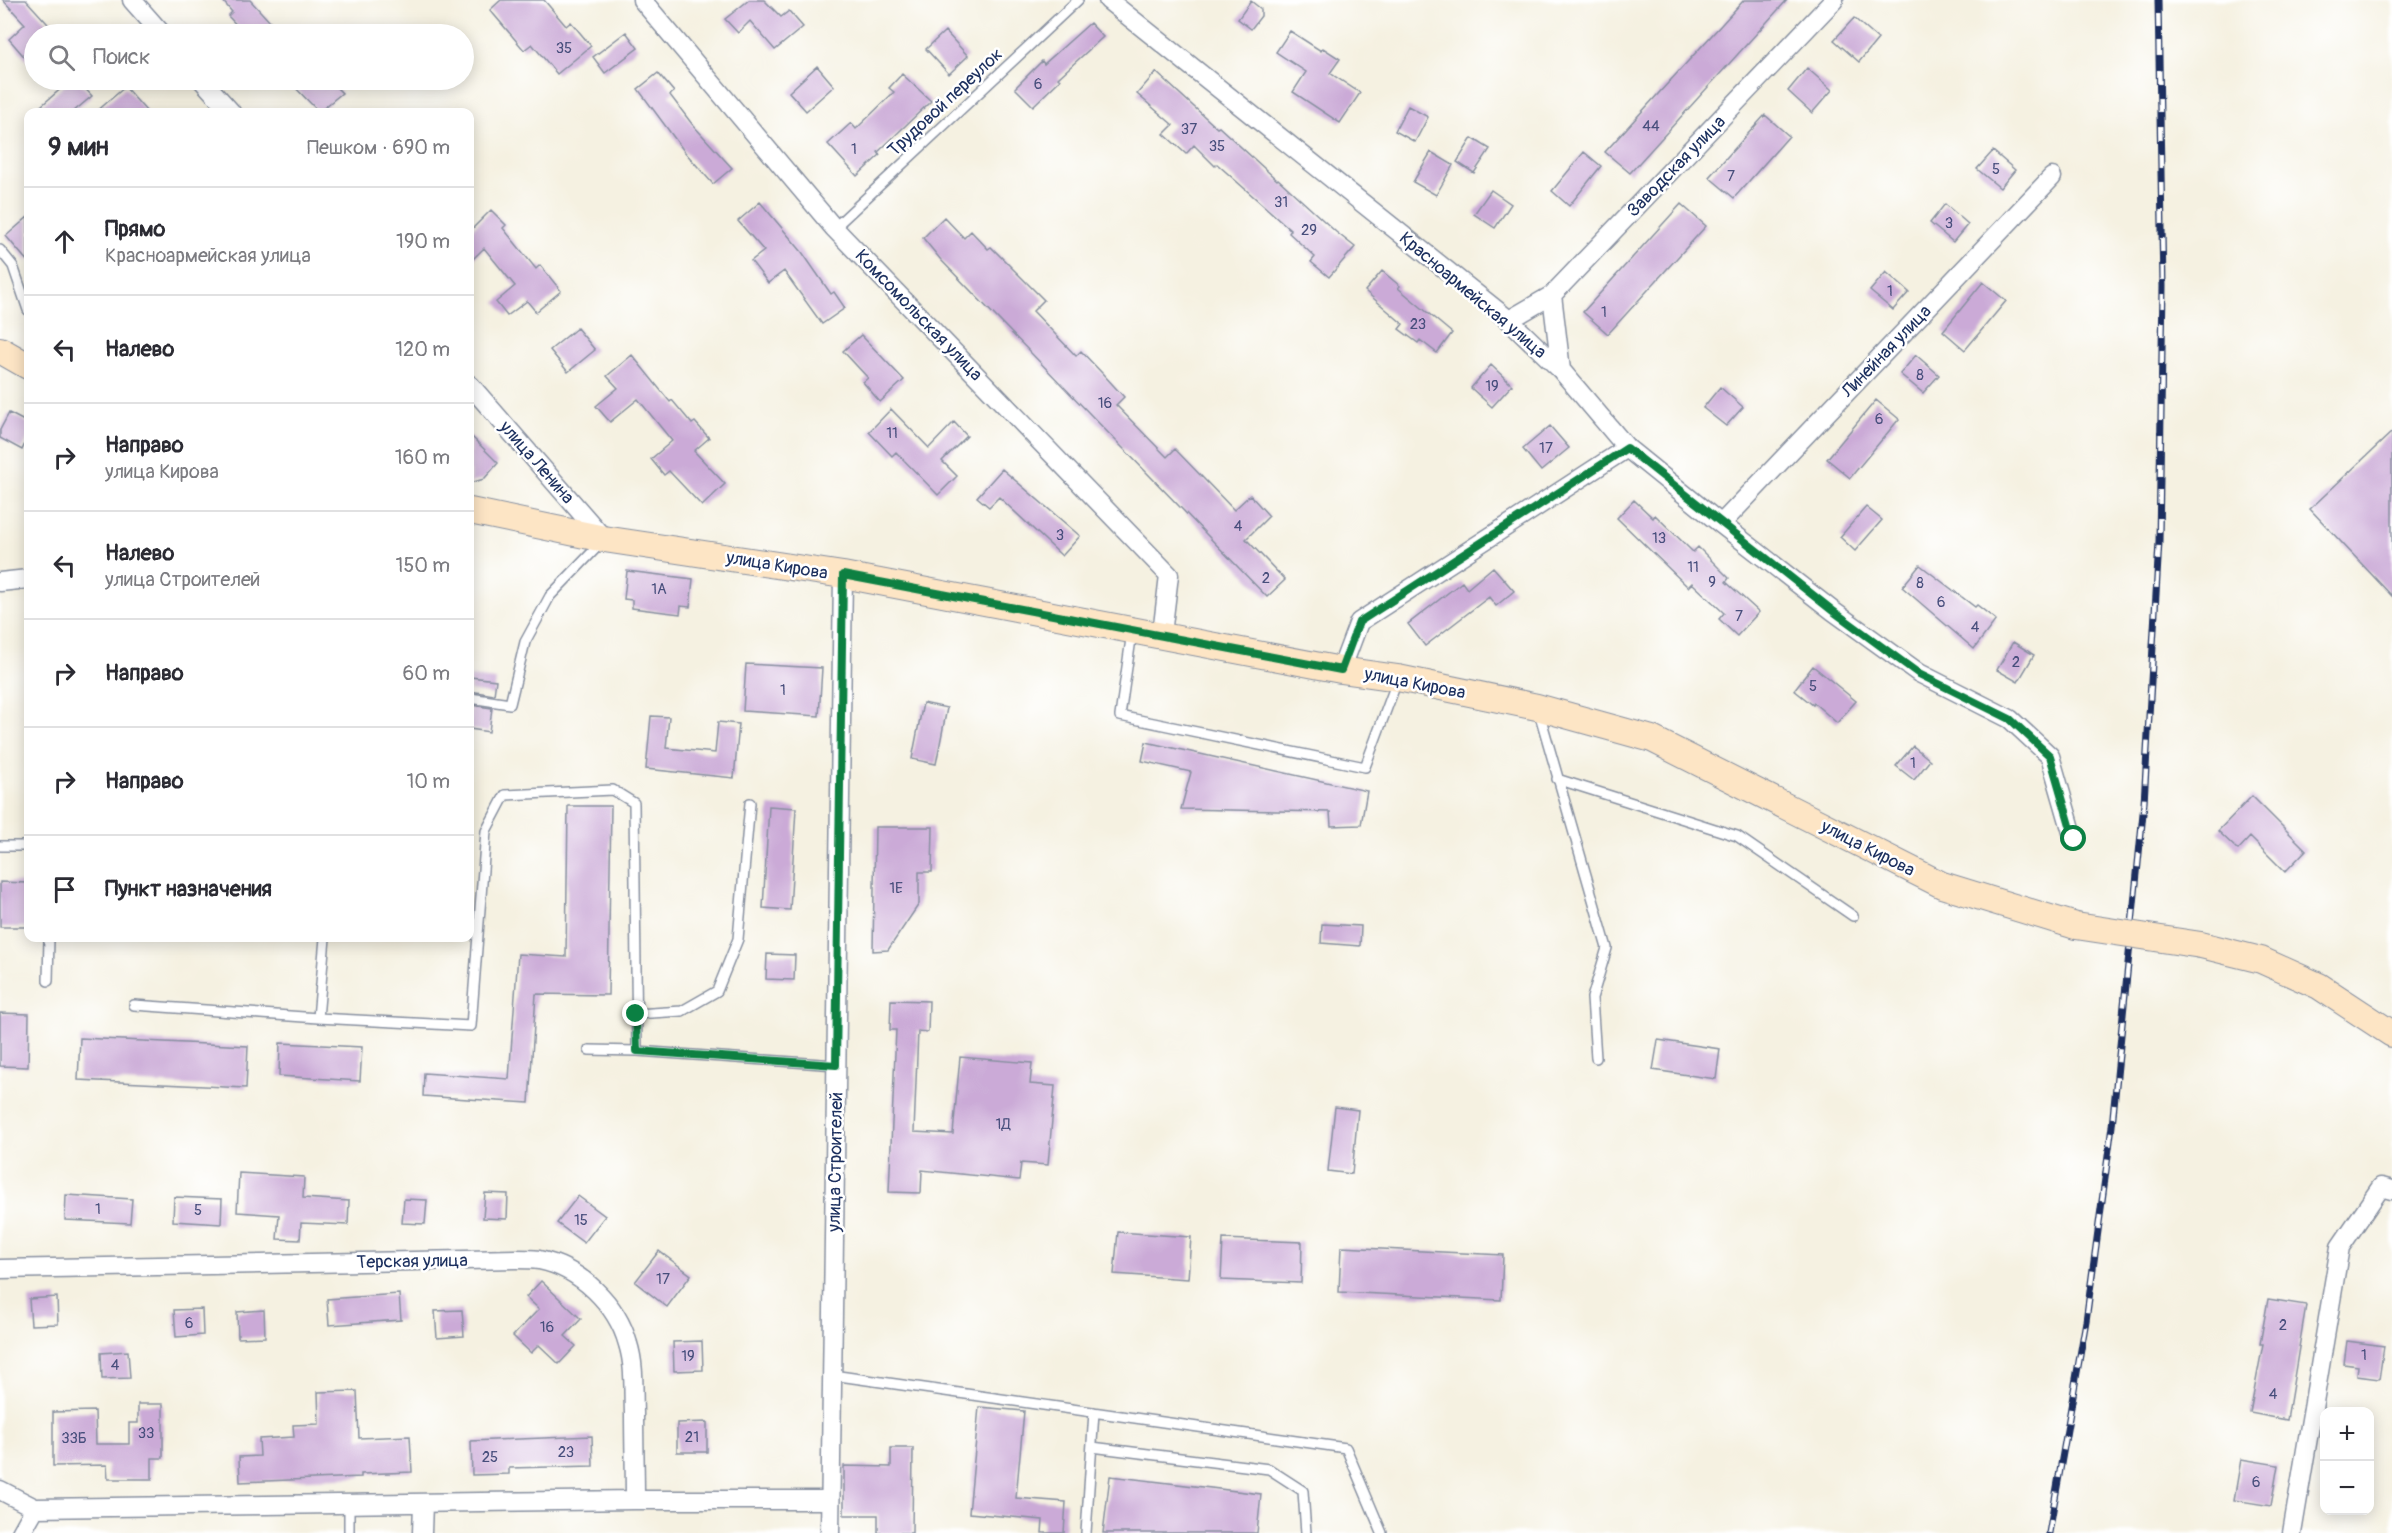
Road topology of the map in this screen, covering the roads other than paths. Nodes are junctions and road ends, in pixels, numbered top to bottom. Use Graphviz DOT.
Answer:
graph roads {
  1 [pos="132,0"];
  2 [pos="642,0"];
  3 [pos="1078,0"];
  4 [pos="1108,0"];
  5 [pos="1834,0"];
  6 [pos="153,24"];
  7 [pos="211,90"];
  8 [pos="227,108"];
  9 [pos="2052,177"];
  10 [pos="834,228"];
  11 [pos="0,250"];
  12 [pos="1552,296"];
  13 [pos="24,298"];
  14 [pos="1509,320"];
  15 [pos="0,350"];
  16 [pos="24,364"];
  17 [pos="1561,370"];
  18 [pos="474,390"];
  19 [pos="1627,448"];
  20 [pos="474,512"];
  21 [pos="1721,524"];
  22 [pos="604,539"];
  23 [pos="843,575"];
  24 [pos="24,579"];
  25 [pos="0,582"];
  26 [pos="1132,628"];
  27 [pos="1162,634"];
  28 [pos="1341,670"];
  29 [pos="1398,678"];
  30 [pos="474,699"];
  31 [pos="1538,707"];
  32 [pos="1557,779"];
  33 [pos="750,803"];
  34 [pos="2074,839"];
  35 [pos="0,846"];
  36 [pos="24,846"];
  37 [pos="1853,916"];
  38 [pos="49,942"];
  39 [pos="325,942"];
  40 [pos="48,981"];
  41 [pos="134,1005"];
  42 [pos="636,1014"];
  43 [pos="318,1018"];
  44 [pos="2392,1034"];
  45 [pos="589,1050"];
  46 [pos="637,1051"];
  47 [pos="1596,1058"];
  48 [pos="836,1065"];
  49 [pos="2392,1190"];
  50 [pos="0,1269"];
  51 [pos="832,1375"];
  52 [pos="1094,1412"];
  53 [pos="1092,1447"];
  54 [pos="0,1490"];
  55 [pos="635,1500"];
  56 [pos="830,1500"];
  57 [pos="423,1503"];
  58 [pos="349,1504"];
  59 [pos="35,1508"];
  60 [pos="21,1533"];
  61 [pos="349,1533"];
  62 [pos="422,1533"];
  63 [pos="830,1533"];
  64 [pos="1086,1533"];
  65 [pos="1306,1533"];
  66 [pos="1382,1533"];
  67 [pos="2292,1533"];
  1 -- 6 [label="street"];
  2 -- 10 [label="street, Комсомольская улица"];
  3 -- 10 [label="lane, Трудовой переулок"];
  4 -- 14 [label="street, Красноармейская улица"];
  5 -- 12 [label="street, Заводская улица"];
  7 -- 8 [label="street"];
  9 -- 21 [label="street, Линейная улица"];
  10 -- 27 [label="street, Комсомольская улица"];
  11 -- 13 [label="lane"];
  12 -- 14 [label="street, Заводская улица"];
  12 -- 17 [label="street"];
  14 -- 17 [label="street, Красноармейская улица"];
  15 -- 16 [label="main road"];
  17 -- 19 [label="street, Красноармейская улица"];
  18 -- 22 [label="street, улица Ленина"];
  19 -- 21 [label="street, Красноармейская улица"];
  19 -- 28 [label="street"];
  20 -- 22 [label="main road, улица Кирова"];
  21 -- 34 [label="street, Красноармейская улица"];
  22 -- 23 [label="main road, улица Кирова"];
  22 -- 30 [label="lane"];
  23 -- 26 [label="main road, улица Кирова"];
  23 -- 48 [label="street, улица Строителей"];
  24 -- 25 [label="street"];
  26 -- 27 [label="main road, улица Кирова"];
  26 -- 29 [label="lane"];
  27 -- 28 [label="main road, улица Кирова"];
  28 -- 29 [label="main road, улица Кирова"];
  29 -- 31 [label="main road, улица Кирова"];
  31 -- 32 [label="lane"];
  31 -- 44 [label="main road, улица Кирова, bridge"];
  32 -- 37 [label="lane"];
  32 -- 47 [label="lane"];
  33 -- 42 [label="lane"];
  35 -- 36 [label="lane"];
  38 -- 40 [label="lane"];
  39 -- 43 [label="lane"];
  41 -- 43 [label="lane"];
  42 -- 43 [label="lane"];
  42 -- 46 [label="lane"];
  45 -- 46 [label="lane"];
  46 -- 48 [label="lane"];
  48 -- 51 [label="street, улица Строителей"];
  49 -- 67 [label="street"];
  50 -- 55 [label="street, Терская улица"];
  51 -- 52 [label="lane"];
  51 -- 56 [label="street, улица Строителей"];
  52 -- 53 [label="lane"];
  52 -- 66 [label="lane"];
  53 -- 64 [label="lane"];
  53 -- 65 [label="lane"];
  54 -- 59 [label="street"];
  55 -- 56 [label="street"];
  55 -- 57 [label="street"];
  56 -- 63 [label="street, улица Строителей"];
  57 -- 58 [label="street"];
  57 -- 62 [label="street"];
  58 -- 59 [label="street"];
  58 -- 61 [label="lane"];
  59 -- 60 [label="street"];
}
